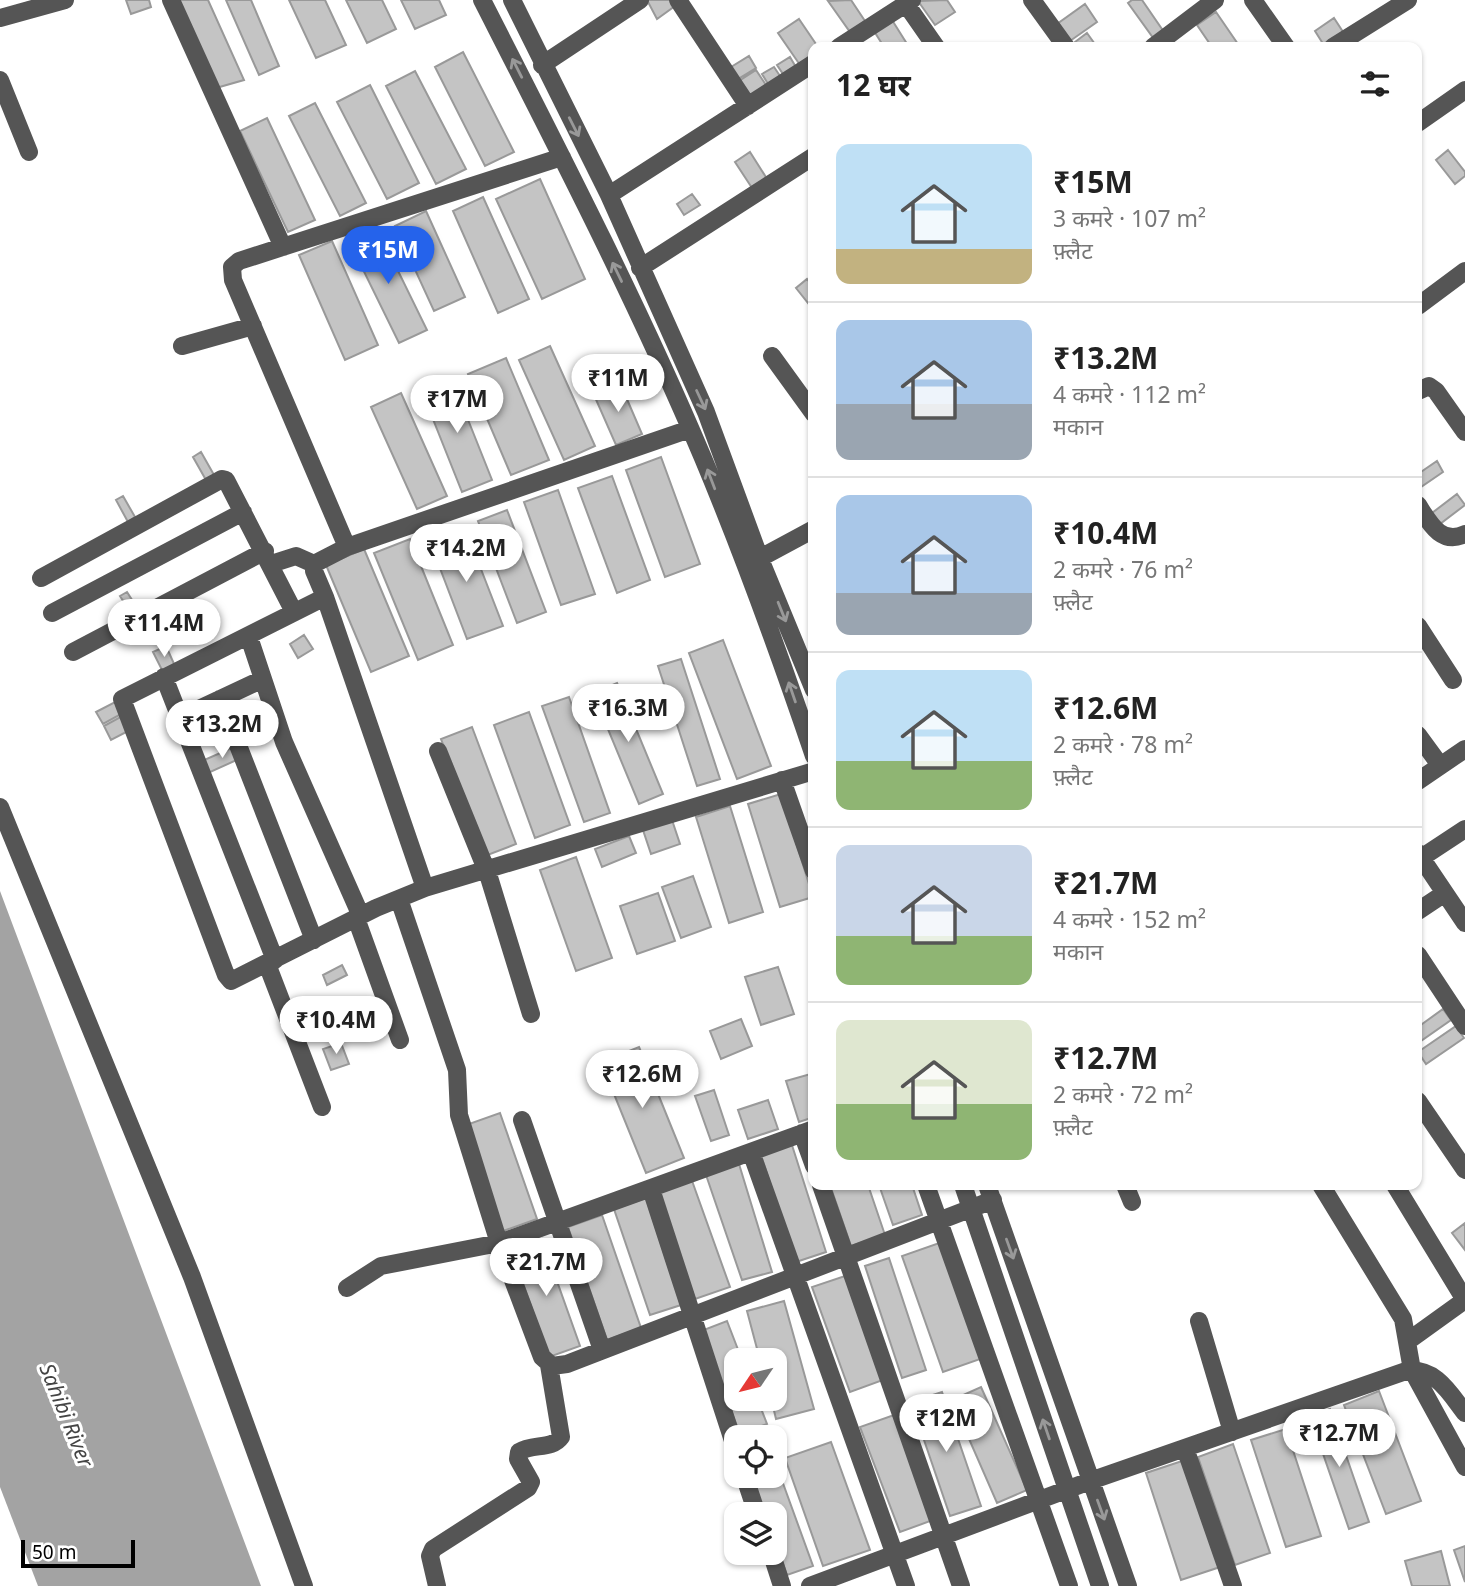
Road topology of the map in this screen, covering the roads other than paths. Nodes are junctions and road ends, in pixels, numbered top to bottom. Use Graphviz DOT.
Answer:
graph roads {
  1 [pos="65,0"];
  2 [pos="171,0"];
  3 [pos="482,0"];
  4 [pos="512,0"];
  5 [pos="640,0"];
  6 [pos="678,0"];
  7 [pos="1032,0"];
  8 [pos="1215,0"];
  9 [pos="1253,0"];
  10 [pos="1408,0"];
  11 [pos="909,2"];
  12 [pos="0,18"];
  13 [pos="846,42"];
  14 [pos="933,42"];
  15 [pos="1062,42"];
  16 [pos="1160,42"];
  17 [pos="1282,42"];
  18 [pos="1341,42"];
  19 [pos="542,65"];
  20 [pos="808,67"];
  21 [pos="0,80"];
  22 [pos="1465,90"];
  23 [pos="748,106"];
  24 [pos="7,114"];
  25 [pos="1422,120"];
  26 [pos="29,152"];
  27 [pos="562,158"];
  28 [pos="808,160"];
  29 [pos="609,195"];
  30 [pos="283,247"];
  31 [pos="640,268"];
  32 [pos="1465,271"];
  33 [pos="1422,303"];
  34 [pos="253,326"];
  35 [pos="182,346"];
  36 [pos="772,356"];
  37 [pos="1422,390"];
  38 [pos="808,407"];
  39 [pos="690,429"];
  40 [pos="1465,432"];
  41 [pos="1422,511"];
  42 [pos="243,512"];
  43 [pos="808,532"];
  44 [pos="1465,534"];
  45 [pos="347,547"];
  46 [pos="268,557"];
  47 [pos="753,562"];
  48 [pos="314,564"];
  49 [pos="41,578"];
  50 [pos="325,597"];
  51 [pos="294,612"];
  52 [pos="51,613"];
  53 [pos="1422,632"];
  54 [pos="248,637"];
  55 [pos="73,652"];
  56 [pos="164,677"];
  57 [pos="808,677"];
  58 [pos="263,679"];
  59 [pos="1453,680"];
  60 [pos="220,699"];
  61 [pos="180,718"];
  62 [pos="808,737"];
  63 [pos="1422,740"];
  64 [pos="1465,749"];
  65 [pos="438,751"];
  66 [pos="1440,765"];
  67 [pos="808,773"];
  68 [pos="1422,778"];
  69 [pos="782,780"];
  70 [pos="0,807"];
  71 [pos="1465,829"];
  72 [pos="808,854"];
  73 [pos="1422,854"];
  74 [pos="1422,860"];
  75 [pos="486,869"];
  76 [pos="425,888"];
  77 [pos="1445,893"];
  78 [pos="399,899"];
  79 [pos="1422,908"];
  80 [pos="359,917"];
  81 [pos="1465,923"];
  82 [pos="314,940"];
  83 [pos="1422,961"];
  84 [pos="271,962"];
  85 [pos="531,1014"];
  86 [pos="1465,1026"];
  87 [pos="400,1040"];
  88 [pos="322,1107"];
  89 [pos="1422,1107"];
  90 [pos="522,1121"];
  91 [pos="808,1131"];
  92 [pos="751,1152"];
  93 [pos="1465,1170"];
  94 [pos="651,1189"];
  95 [pos="823,1190"];
  96 [pos="928,1190"];
  97 [pos="965,1190"];
  98 [pos="1127,1190"];
  99 [pos="1324,1190"];
  100 [pos="1398,1190"];
  101 [pos="990,1192"];
  102 [pos="1132,1202"];
  103 [pos="971,1207"];
  104 [pos="939,1219"];
  105 [pos="558,1222"];
  106 [pos="499,1243"];
  107 [pos="847,1258"];
  108 [pos="797,1278"];
  109 [pos="347,1288"];
  110 [pos="693,1314"];
  111 [pos="1199,1321"];
  112 [pos="1408,1341"];
  113 [pos="602,1350"];
  114 [pos="549,1365"];
  115 [pos="1412,1370"];
  116 [pos="1465,1413"];
  117 [pos="728,1425"];
  118 [pos="1232,1432"];
  119 [pos="1185,1448"];
  120 [pos="1465,1467"];
  121 [pos="1090,1481"];
  122 [pos="1067,1489"];
  123 [pos="1039,1501"];
  124 [pos="944,1536"];
  125 [pos="895,1555"];
  126 [pos="775,1565"];
  127 [pos="846,1580"];
  128 [pos="303,1586"];
  129 [pos="437,1586"];
  130 [pos="782,1586"];
  131 [pos="810,1586"];
  132 [pos="906,1586"];
  133 [pos="961,1586"];
  134 [pos="1069,1586"];
  135 [pos="1100,1586"];
  136 [pos="1128,1586"];
  137 [pos="1233,1586"];
  1 -- 12 [label="street"];
  2 -- 30 [label="street"];
  27 -- 3 [label="street, one-way"];
  4 -- 19 [label="street"];
  5 -- 19 [label="street"];
  6 -- 23 [label="street"];
  7 -- 15 [label="street"];
  8 -- 16 [label="street"];
  9 -- 17 [label="street"];
  10 -- 18 [label="street"];
  11 -- 13 [label="street"];
  11 -- 14 [label="street"];
  19 -- 29 [label="street, one-way"];
  20 -- 23 [label="street"];
  21 -- 24 [label="street"];
  22 -- 25 [label="street"];
  23 -- 29 [label="street"];
  24 -- 26 [label="street"];
  27 -- 30 [label="street"];
  39 -- 27 [label="street, one-way"];
  28 -- 31 [label="street"];
  29 -- 31 [label="street"];
  30 -- 34 [label="street"];
  31 -- 47 [label="street, one-way"];
  32 -- 33 [label="street"];
  34 -- 35 [label="street"];
  34 -- 45 [label="street"];
  36 -- 38 [label="street"];
  37 -- 40 [label="street"];
  39 -- 45 [label="street"];
  47 -- 39 [label="street, one-way"];
  41 -- 44 [label="street"];
  42 -- 46 [label="street"];
  42 -- 49 [label="street"];
  42 -- 52 [label="street"];
  43 -- 47 [label="street"];
  45 -- 48 [label="street"];
  46 -- 48 [label="street"];
  46 -- 51 [label="street"];
  46 -- 55 [label="street"];
  47 -- 57 [label="street, one-way"];
  62 -- 47 [label="street, one-way"];
  48 -- 50 [label="street"];
  50 -- 51 [label="street"];
  50 -- 76 [label="street"];
  51 -- 54 [label="street"];
  53 -- 59 [label="street"];
  54 -- 56 [label="street"];
  54 -- 58 [label="street"];
  56 -- 61 [label="street"];
  56 -- 84 [label="street"];
  58 -- 60 [label="street"];
  58 -- 80 [label="street"];
  60 -- 61 [label="street"];
  60 -- 82 [label="street"];
  61 -- 84 [label="street"];
  63 -- 66 [label="street"];
  64 -- 66 [label="street"];
  65 -- 75 [label="street"];
  66 -- 68 [label="street"];
  67 -- 69 [label="street"];
  69 -- 72 [label="street"];
  69 -- 75 [label="street"];
  70 -- 128 [label="street"];
  71 -- 73 [label="street"];
  74 -- 77 [label="street"];
  75 -- 76 [label="street"];
  75 -- 85 [label="street"];
  76 -- 78 [label="street"];
  77 -- 79 [label="street"];
  77 -- 81 [label="street"];
  78 -- 80 [label="street"];
  78 -- 106 [label="street"];
  80 -- 82 [label="street"];
  80 -- 87 [label="street"];
  82 -- 84 [label="street"];
  83 -- 86 [label="street"];
  84 -- 88 [label="street"];
  89 -- 93 [label="street"];
  90 -- 105 [label="street"];
  91 -- 92 [label="street"];
  92 -- 94 [label="street"];
  92 -- 108 [label="street"];
  94 -- 105 [label="street"];
  94 -- 110 [label="street"];
  95 -- 107 [label="street"];
  96 -- 104 [label="street"];
  97 -- 103 [label="street"];
  98 -- 102 [label="street"];
  99 -- 112 [label="street"];
  100 -- 112 [label="street"];
  101 -- 103 [label="street"];
  101 -- 121 [label="street, one-way"];
  103 -- 104 [label="street"];
  122 -- 103 [label="street, one-way"];
  104 -- 107 [label="street"];
  104 -- 123 [label="street"];
  105 -- 106 [label="street"];
  105 -- 113 [label="street"];
  106 -- 109 [label="street"];
  106 -- 114 [label="street"];
  107 -- 108 [label="street"];
  107 -- 124 [label="street"];
  108 -- 110 [label="street"];
  108 -- 125 [label="street"];
  110 -- 113 [label="street"];
  110 -- 117 [label="street"];
  111 -- 118 [label="street"];
  112 -- 115 [label="street"];
  113 -- 114 [label="street"];
  114 -- 129 [label="street"];
  115 -- 116 [label="street"];
  115 -- 118 [label="street"];
  115 -- 120 [label="street"];
  118 -- 119 [label="street"];
  119 -- 121 [label="street"];
  119 -- 137 [label="street"];
  121 -- 122 [label="street"];
  121 -- 136 [label="street, one-way"];
  122 -- 123 [label="street"];
  122 -- 135 [label="street"];
  123 -- 124 [label="street"];
  123 -- 134 [label="street"];
  124 -- 125 [label="street"];
  124 -- 133 [label="street"];
  125 -- 127 [label="street"];
  125 -- 132 [label="street"];
  126 -- 130 [label="street"];
  127 -- 131 [label="street"];
}
